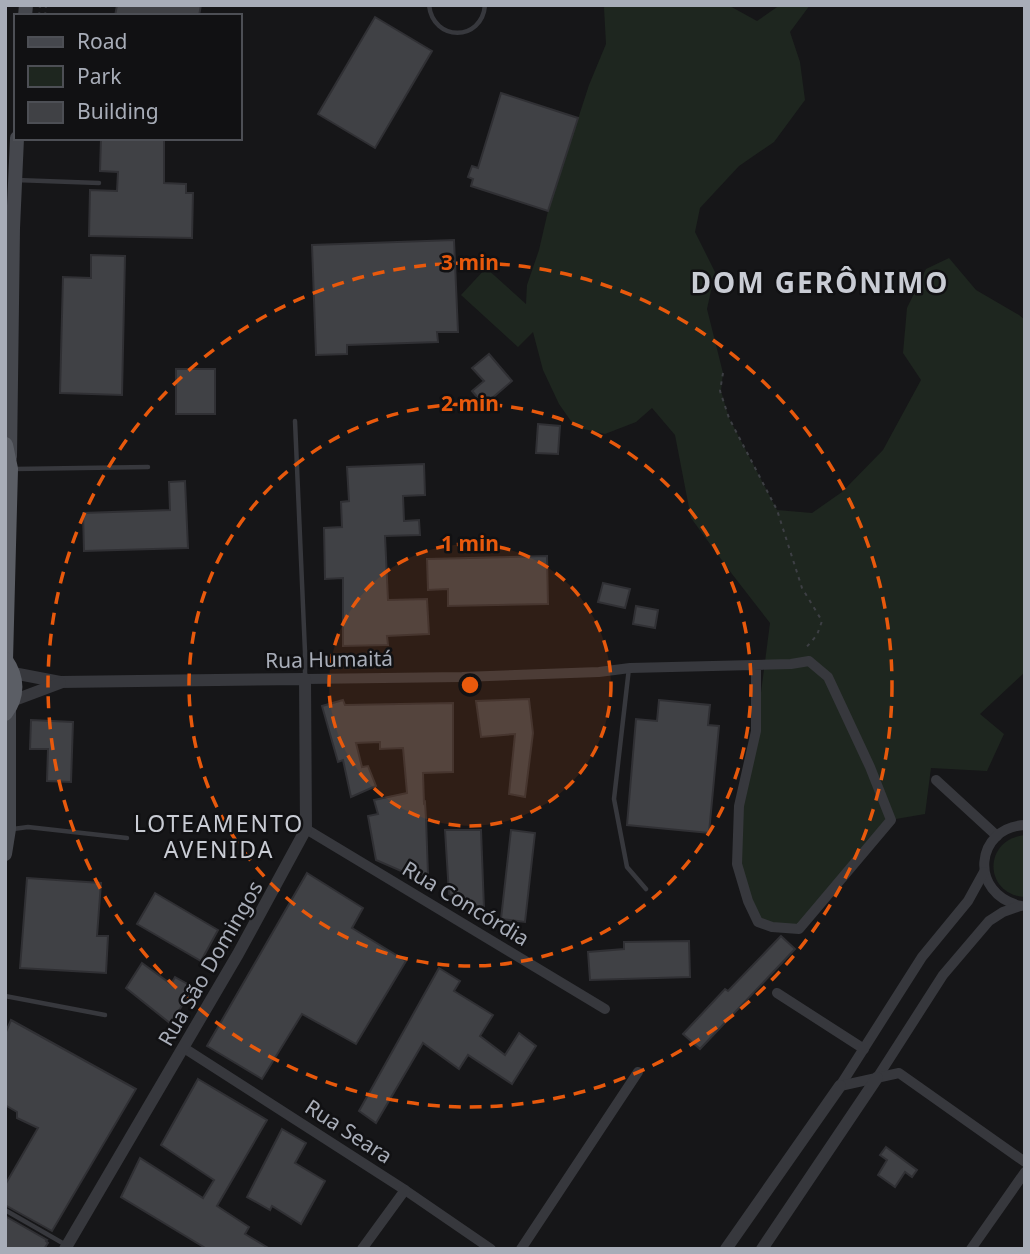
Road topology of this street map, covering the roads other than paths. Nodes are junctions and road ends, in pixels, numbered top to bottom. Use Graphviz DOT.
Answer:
graph roads {
  1 [pos="429,5"];
  2 [pos="485,5"];
  3 [pos="17,140"];
  4 [pos="16,180"];
  5 [pos="99,183"];
  6 [pos="295,421"];
  7 [pos="5,445"];
  8 [pos="148,467"];
  9 [pos="10,469"];
  10 [pos="8,664"];
  11 [pos="756,665"];
  12 [pos="629,668"];
  13 [pos="305,679"];
  14 [pos="60,682"];
  15 [pos="9,708"];
  16 [pos="936,780"];
  17 [pos="1025,825"];
  18 [pos="9,829"];
  19 [pos="306,830"];
  20 [pos="997,836"];
  21 [pos="127,838"];
  22 [pos="5,854"];
  23 [pos="984,872"];
  24 [pos="646,889"];
  25 [pos="1022,906"];
  26 [pos="777,993"];
  27 [pos="5,996"];
  28 [pos="605,1009"];
  29 [pos="105,1015"];
  30 [pos="184,1048"];
  31 [pos="864,1049"];
  32 [pos="638,1072"];
  33 [pos="877,1078"];
  34 [pos="840,1086"];
  35 [pos="1025,1162"];
  36 [pos="1025,1172"];
  37 [pos="405,1190"];
  38 [pos="5,1210"];
  39 [pos="66,1247"];
  40 [pos="362,1249"];
  41 [pos="491,1249"];
  42 [pos="521,1249"];
  43 [pos="726,1249"];
  44 [pos="762,1249"];
  45 [pos="971,1249"];
  1 -- 2 [label="lane"];
  3 -- 4 [label="main road"];
  4 -- 5 [label="lane"];
  4 -- 9 [label="main road"];
  6 -- 13 [label="lane, Rua São Domingos"];
  7 -- 9 [label="highway"];
  8 -- 9 [label="lane"];
  9 -- 10 [label="highway"];
  10 -- 14 [label="street, Rua Humaitá"];
  10 -- 15 [label="highway"];
  11 -- 11 [label="street, Rua Humaitá"];
  11 -- 12 [label="street, Rua Humaitá"];
  12 -- 13 [label="street, Rua Humaitá"];
  12 -- 24 [label="lane"];
  13 -- 14 [label="street, Rua Humaitá"];
  13 -- 19 [label="street, Rua São Domingos"];
  14 -- 15 [label="street, Rua Humaitá"];
  15 -- 18 [label="main road"];
  16 -- 20 [label="street"];
  17 -- 20 [label="street"];
  18 -- 21 [label="lane"];
  18 -- 22 [label="main road"];
  19 -- 28 [label="street, Rua Concórdia"];
  19 -- 30 [label="street, Rua São Domingos"];
  20 -- 23 [label="street"];
  23 -- 25 [label="street"];
  23 -- 31 [label="street"];
  25 -- 33 [label="street"];
  26 -- 31 [label="street"];
  27 -- 29 [label="lane"];
  30 -- 37 [label="street, Rua Seara"];
  30 -- 39 [label="street, Rua São Domingos"];
  31 -- 34 [label="street"];
  32 -- 42 [label="street"];
  33 -- 34 [label="street"];
  33 -- 35 [label="street"];
  33 -- 44 [label="street"];
  34 -- 43 [label="street"];
  36 -- 45 [label="street"];
  37 -- 40 [label="street"];
  37 -- 41 [label="street, Rua Seara"];
  38 -- 39 [label="lane"];
}
